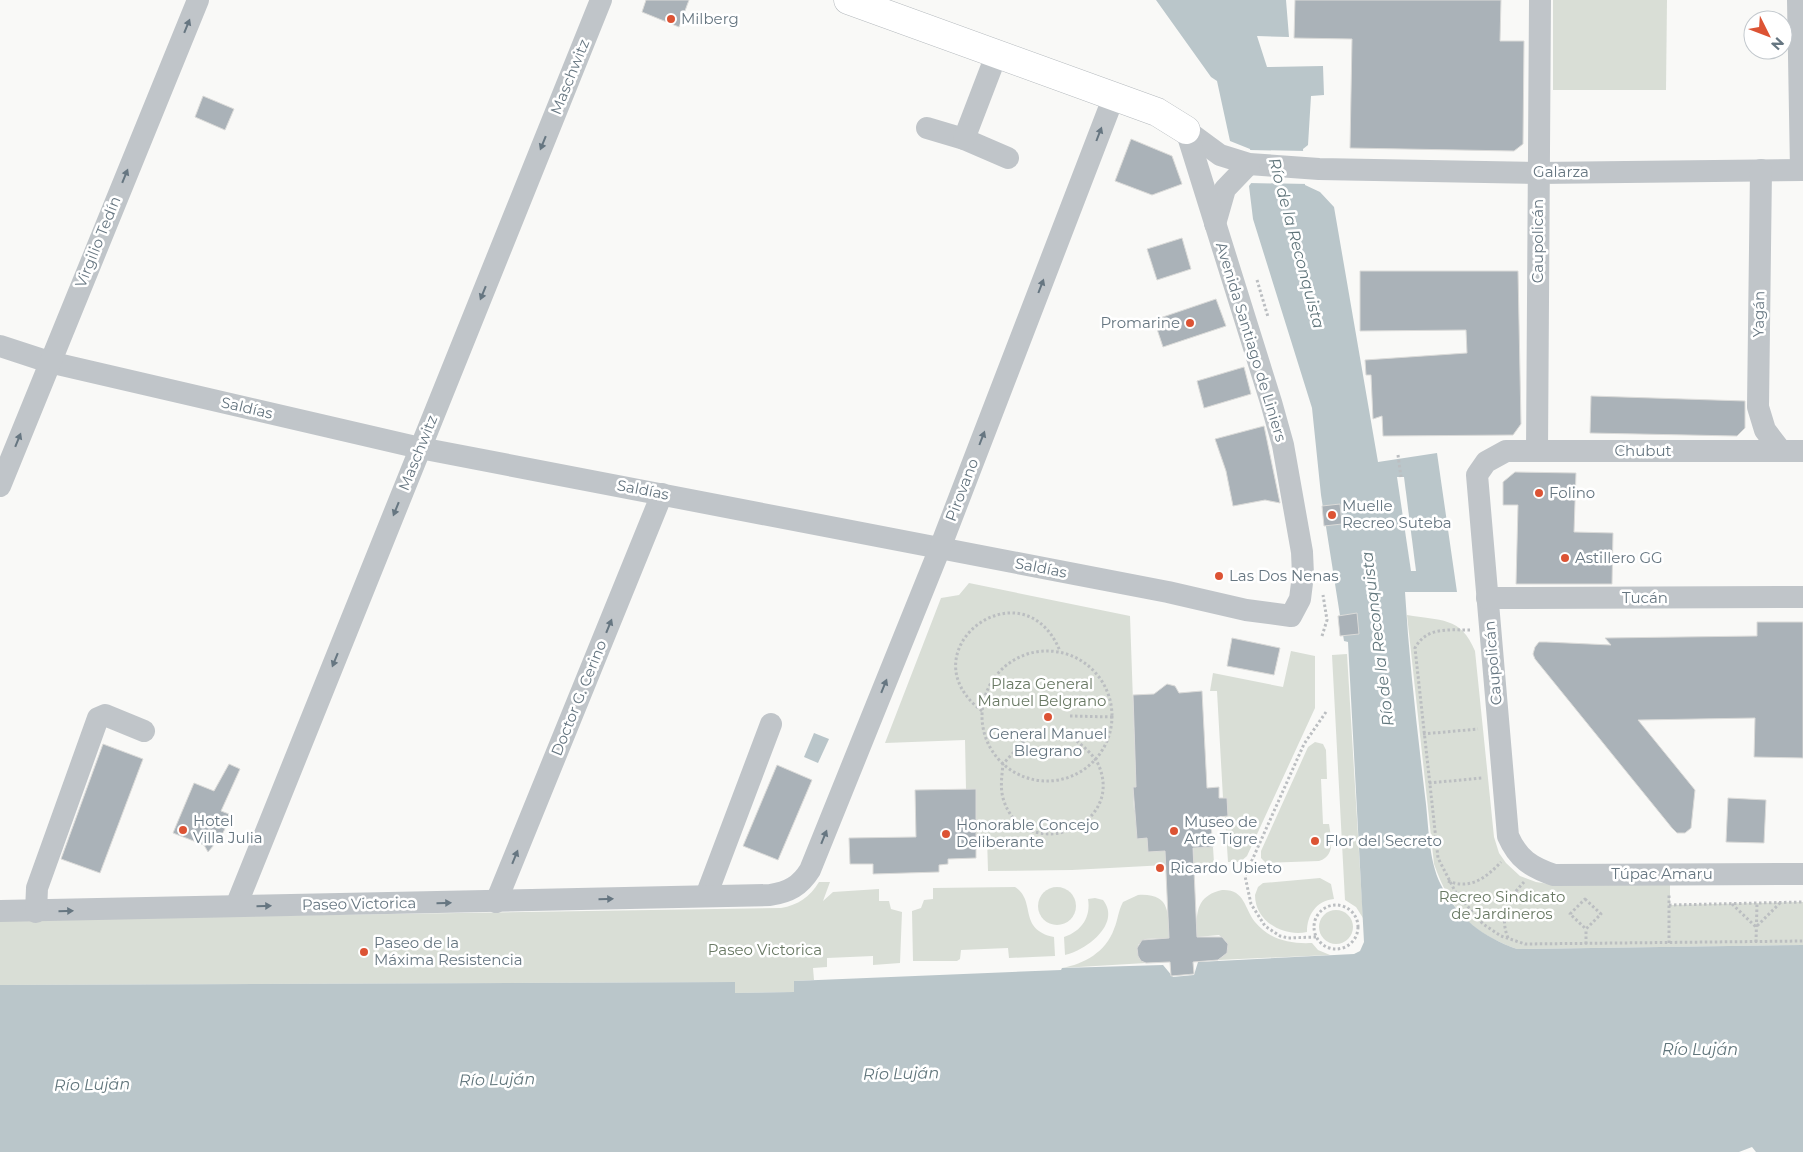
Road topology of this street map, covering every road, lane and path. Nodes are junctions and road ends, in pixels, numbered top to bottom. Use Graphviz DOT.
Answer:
graph roads {
  1 [pos="198,0"];
  2 [pos="601,0"];
  3 [pos="848,0"];
  4 [pos="1540,0"];
  5 [pos="1798,0"];
  6 [pos="997,53"];
  7 [pos="1114,96"];
  8 [pos="927,128"];
  9 [pos="1186,130"];
  10 [pos="964,139"];
  11 [pos="1008,158"];
  12 [pos="1249,164"];
  13 [pos="1760,170"];
  14 [pos="1802,170"];
  15 [pos="1538,173"];
  16 [pos="1215,224"];
  17 [pos="0,346"];
  18 [pos="49,362"];
  19 [pos="420,448"];
  20 [pos="1537,451"];
  21 [pos="1792,451"];
  22 [pos="1398,455"];
  23 [pos="1486,462"];
  24 [pos="1401,477"];
  25 [pos="0,486"];
  26 [pos="662,494"];
  27 [pos="940,548"];
  28 [pos="1803,597"];
  29 [pos="1487,598"];
  30 [pos="1291,616"];
  31 [pos="1060,652"];
  32 [pos="982,711"];
  33 [pos="1326,712"];
  34 [pos="1070,716"];
  35 [pos="1112,717"];
  36 [pos="771,724"];
  37 [pos="1498,728"];
  38 [pos="1034,730"];
  39 [pos="144,731"];
  40 [pos="1064,731"];
  41 [pos="1424,734"];
  42 [pos="1096,760"];
  43 [pos="1003,764"];
  44 [pos="1503,776"];
  45 [pos="1429,784"];
  46 [pos="1524,860"];
  47 [pos="1670,874"];
  48 [pos="1803,874"];
  49 [pos="803,881"];
  50 [pos="1448,881"];
  51 [pos="706,896"];
  52 [pos="496,902"];
  53 [pos="1781,902"];
  54 [pos="1803,902"];
  55 [pos="1757,903"];
  56 [pos="1732,904"];
  57 [pos="1669,905"];
  58 [pos="236,906"];
  59 [pos="0,911"];
  60 [pos="36,912"];
  61 [pos="1756,927"];
  62 [pos="1586,930"];
  63 [pos="1316,937"];
  64 [pos="1508,938"];
  65 [pos="1756,942"];
  66 [pos="1669,943"];
  67 [pos="1586,944"];
  18 -- 1 [label="street, Virgilio Tedín, one-way"];
  2 -- 19 [label="street, Maschwitz, one-way"];
  3 -- 6 [label="main road"];
  4 -- 15 [label="street, Caupolicán"];
  5 -- 14 [label="street"];
  6 -- 7 [label="main road"];
  6 -- 10 [label="street"];
  7 -- 9 [label="main road"];
  27 -- 7 [label="street, Pirovano, one-way"];
  8 -- 10 [label="street"];
  9 -- 12 [label="street"];
  9 -- 16 [label="street, Avenida Santiago de Liniers"];
  10 -- 11 [label="street"];
  12 -- 15 [label="street, Galarza"];
  12 -- 16 [label="street"];
  13 -- 14 [label="street, Galarza"];
  13 -- 15 [label="street, Galarza"];
  13 -- 21 [label="street, Yagán"];
  15 -- 20 [label="street, Caupolicán"];
  16 -- 30 [label="street, Avenida Santiago de Liniers"];
  17 -- 18 [label="street, Saldías"];
  18 -- 19 [label="street, Saldías"];
  25 -- 18 [label="street, Virgilio Tedín, one-way"];
  19 -- 26 [label="street, Saldías"];
  19 -- 58 [label="street, Maschwitz, one-way"];
  20 -- 21 [label="street, Chubut"];
  20 -- 23 [label="street, Chubut"];
  22 -- 24 [label="path"];
  23 -- 29 [label="street, Caupolicán"];
  26 -- 27 [label="street, Saldías"];
  52 -- 26 [label="street, Doctor G. Cerino, one-way"];
  27 -- 30 [label="street, Saldías"];
  49 -- 27 [label="street, Pirovano, one-way"];
  28 -- 29 [label="street, Tucán"];
  29 -- 37 [label="street, Caupolicán"];
  31 -- 32 [label="path"];
  31 -- 32 [label="path"];
  31 -- 35 [label="path"];
  32 -- 43 [label="path"];
  33 -- 63 [label="path"];
  34 -- 35 [label="path"];
  35 -- 42 [label="path"];
  36 -- 51 [label="street"];
  37 -- 41 [label="path"];
  37 -- 44 [label="street, Caupolicán"];
  38 -- 43 [label="path"];
  39 -- 60 [label="street"];
  40 -- 42 [label="path"];
  42 -- 43 [label="path"];
  42 -- 43 [label="path"];
  44 -- 45 [label="path"];
  44 -- 46 [label="street, Caupolicán"];
  46 -- 47 [label="street, Túpac Amaru"];
  46 -- 50 [label="path"];
  46 -- 64 [label="path"];
  47 -- 48 [label="street, Túpac Amaru"];
  47 -- 57 [label="path"];
  49 -- 51 [label="street, Paseo Victorica"];
  52 -- 51 [label="street, Paseo Victorica, one-way"];
  58 -- 52 [label="street, Paseo Victorica, one-way"];
  53 -- 54 [label="path"];
  53 -- 55 [label="path"];
  53 -- 61 [label="path"];
  55 -- 56 [label="path"];
  55 -- 61 [label="path"];
  56 -- 57 [label="path"];
  56 -- 61 [label="path"];
  57 -- 66 [label="path"];
  60 -- 58 [label="street, Paseo Victorica, one-way"];
  59 -- 60 [label="street, Paseo Victorica"];
  61 -- 65 [label="path"];
  62 -- 62 [label="path"];
  62 -- 67 [label="path"];
  63 -- 63 [label="path"];
}
